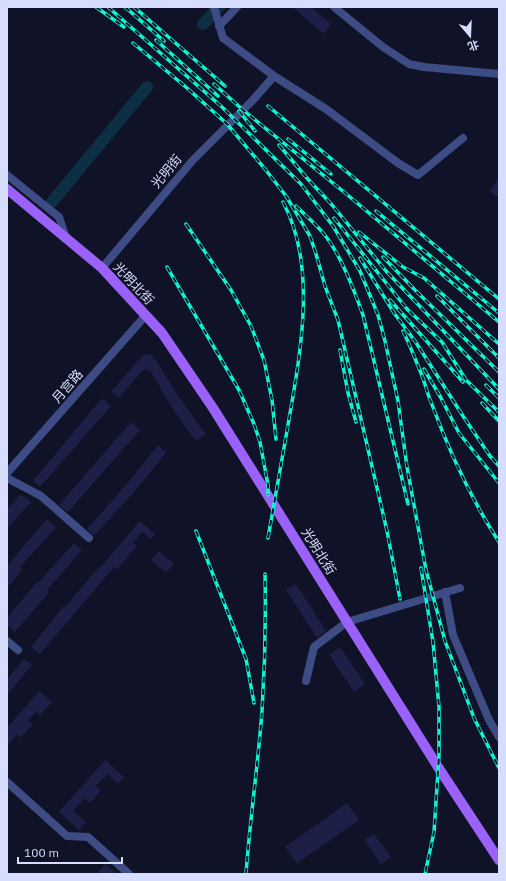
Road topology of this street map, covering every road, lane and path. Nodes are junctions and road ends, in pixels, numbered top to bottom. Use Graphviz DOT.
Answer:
graph roads {
  1 [pos="214,7"];
  2 [pos="237,7"];
  3 [pos="334,7"];
  4 [pos="219,26"];
  5 [pos="499,74"];
  6 [pos="274,76"];
  7 [pos="463,138"];
  8 [pos="7,175"];
  9 [pos="8,190"];
  10 [pos="66,238"];
  11 [pos="102,268"];
  12 [pos="146,315"];
  13 [pos="7,473"];
  14 [pos="7,478"];
  15 [pos="89,538"];
  16 [pos="460,588"];
  17 [pos="445,592"];
  18 [pos="347,622"];
  19 [pos="7,641"];
  20 [pos="18,650"];
  21 [pos="306,681"];
  22 [pos="499,737"];
  23 [pos="7,782"];
  24 [pos="499,860"];
  25 [pos="129,874"];
  1 -- 4 [label="street"];
  2 -- 4 [label="street"];
  3 -- 5 [label="street"];
  4 -- 6 [label="street"];
  6 -- 7 [label="street"];
  6 -- 11 [label="street, 光明街"];
  8 -- 10 [label="street"];
  9 -- 10 [label="main road"];
  10 -- 11 [label="main road"];
  11 -- 12 [label="main road, 光明北街"];
  12 -- 13 [label="street, 月宫路"];
  12 -- 18 [label="main road, 光明北街"];
  14 -- 15 [label="street"];
  16 -- 17 [label="street"];
  17 -- 18 [label="street"];
  17 -- 22 [label="street"];
  18 -- 21 [label="street"];
  18 -- 24 [label="main road, 光明北街"];
  19 -- 20 [label="street"];
  23 -- 25 [label="street"];
}
